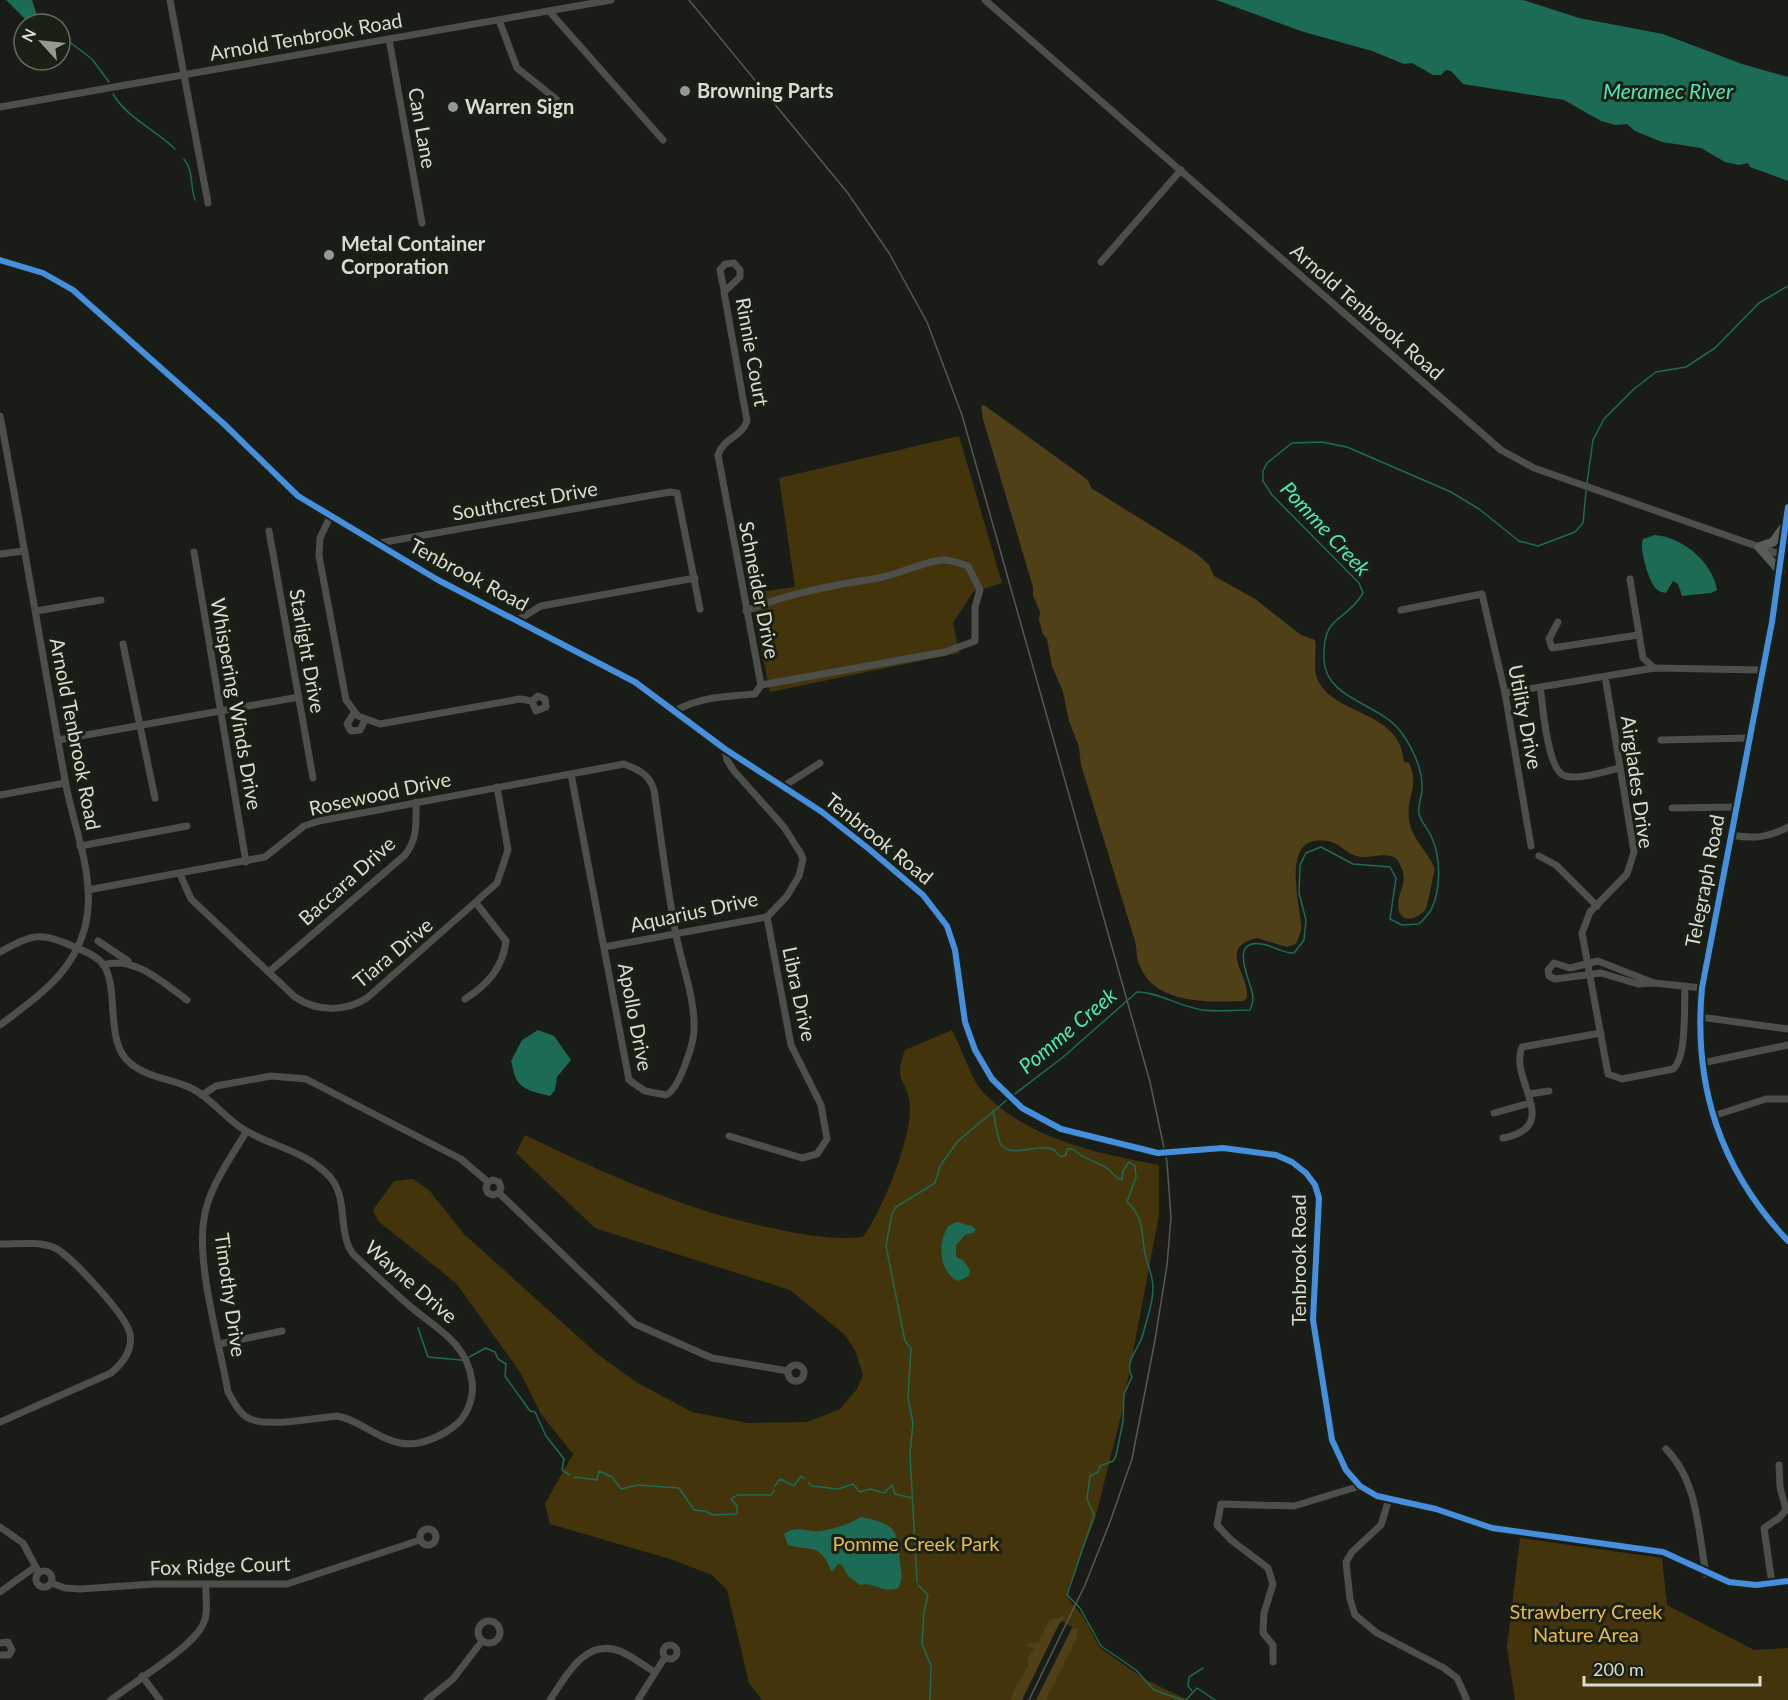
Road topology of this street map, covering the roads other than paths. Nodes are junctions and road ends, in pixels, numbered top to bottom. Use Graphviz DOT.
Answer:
graph roads {
  1 [pos="170,0"];
  2 [pos="611,0"];
  3 [pos="985,0"];
  4 [pos="549,11"];
  5 [pos="499,20"];
  6 [pos="389,39"];
  7 [pos="184,75"];
  8 [pos="556,99"];
  9 [pos="0,106"];
  10 [pos="663,140"];
  11 [pos="1181,170"];
  12 [pos="208,203"];
  13 [pos="422,223"];
  14 [pos="0,260"];
  15 [pos="1101,262"];
  16 [pos="724,290"];
  17 [pos="0,416"];
  18 [pos="747,421"];
  19 [pos="2,436"];
  20 [pos="1788,507"];
  21 [pos="331,515"];
  22 [pos="1787,518"];
  23 [pos="268,531"];
  24 [pos="379,543"];
  25 [pos="1759,547"];
  26 [pos="24,551"];
  27 [pos="194,552"];
  28 [pos="0,554"];
  29 [pos="1782,555"];
  30 [pos="1780,571"];
  31 [pos="695,578"];
  32 [pos="1630,579"];
  33 [pos="100,600"];
  34 [pos="700,609"];
  35 [pos="1401,610"];
  36 [pos="36,611"];
  37 [pos="746,611"];
  38 [pos="518,620"];
  39 [pos="1558,622"];
  40 [pos="1638,635"];
  41 [pos="123,644"];
  42 [pos="1654,668"];
  43 [pos="1762,670"];
  44 [pos="1606,682"];
  45 [pos="760,686"];
  46 [pos="1505,693"];
  47 [pos="1540,693"];
  48 [pos="299,697"];
  49 [pos="532,700"];
  50 [pos="675,711"];
  51 [pos="222,712"];
  52 [pos="354,713"];
  53 [pos="365,720"];
  54 [pos="140,727"];
  55 [pos="1749,738"];
  56 [pos="58,740"];
  57 [pos="1661,740"];
  58 [pos="725,749"];
  59 [pos="820,763"];
  60 [pos="1620,768"];
  61 [pos="572,774"];
  62 [pos="313,778"];
  63 [pos="65,783"];
  64 [pos="784,786"];
  65 [pos="497,787"];
  66 [pos="0,795"];
  67 [pos="156,798"];
  68 [pos="416,802"];
  69 [pos="1736,807"];
  70 [pos="1672,808"];
  71 [pos="187,826"];
  72 [pos="1788,827"];
  73 [pos="1731,834"];
  74 [pos="80,846"];
  75 [pos="1531,846"];
  76 [pos="1539,856"];
  77 [pos="246,862"];
  78 [pos="180,874"];
  79 [pos="88,890"];
  80 [pos="476,903"];
  81 [pos="1597,906"];
  82 [pos="767,917"];
  83 [pos="676,935"];
  84 [pos="99,941"];
  85 [pos="604,947"];
  86 [pos="78,948"];
  87 [pos="0,952"];
  88 [pos="133,964"];
  89 [pos="1586,964"];
  90 [pos="103,965"];
  91 [pos="270,971"];
  92 [pos="1588,975"];
  93 [pos="1654,983"];
  94 [pos="1685,986"];
  95 [pos="1702,988"];
  96 [pos="465,999"];
  97 [pos="188,1000"];
  98 [pos="1700,1017"];
  99 [pos="0,1025"];
  100 [pos="1788,1029"];
  101 [pos="1601,1033"];
  102 [pos="1788,1045"];
  103 [pos="1702,1063"];
  104 [pos="1549,1090"];
  105 [pos="1529,1094"];
  106 [pos="202,1095"];
  107 [pos="1788,1099"];
  108 [pos="1531,1106"];
  109 [pos="1494,1113"];
  110 [pos="1713,1116"];
  111 [pos="246,1132"];
  112 [pos="729,1136"];
  113 [pos="1503,1138"];
  114 [pos="1788,1241"];
  115 [pos="0,1244"];
  116 [pos="282,1331"];
  117 [pos="219,1344"];
  118 [pos="788,1371"];
  119 [pos="0,1422"];
  120 [pos="260,1422"];
  121 [pos="1666,1449"];
  122 [pos="1779,1465"];
  123 [pos="1360,1486"];
  124 [pos="1389,1499"];
  125 [pos="0,1527"];
  126 [pos="420,1540"];
  127 [pos="37,1570"];
  128 [pos="1706,1574"];
  129 [pos="1788,1581"];
  130 [pos="51,1583"];
  131 [pos="206,1584"];
  132 [pos="1772,1584"];
  133 [pos="0,1592"];
  134 [pos="482,1641"];
  135 [pos="0,1643"];
  136 [pos="0,1655"];
  137 [pos="664,1657"];
  138 [pos="1273,1662"];
  139 [pos="655,1672"];
  140 [pos="142,1676"];
  141 [pos="111,1700"];
  142 [pos="160,1700"];
  143 [pos="427,1700"];
  144 [pos="550,1700"];
  145 [pos="638,1700"];
  146 [pos="1467,1700"];
  1 -- 7 [label="street"];
  2 -- 4 [label="street, Arnold Tenbrook Road"];
  3 -- 11 [label="street, Arnold Tenbrook Road"];
  4 -- 5 [label="street, Arnold Tenbrook Road"];
  4 -- 10 [label="street"];
  5 -- 6 [label="street, Arnold Tenbrook Road"];
  5 -- 8 [label="street"];
  6 -- 7 [label="street, Arnold Tenbrook Road"];
  6 -- 13 [label="street, Can Lane"];
  7 -- 9 [label="street, Arnold Tenbrook Road"];
  7 -- 12 [label="street"];
  11 -- 15 [label="street"];
  11 -- 25 [label="street, Arnold Tenbrook Road"];
  14 -- 21 [label="street, Tenbrook Road"];
  16 -- 18 [label="street, Rinnie Court"];
  17 -- 19 [label="street, Arnold Tenbrook Road"];
  18 -- 37 [label="street, Schneider Drive"];
  19 -- 26 [label="street, Arnold Tenbrook Road"];
  20 -- 22 [label="main road, Telegraph Road"];
  21 -- 24 [label="street, Tenbrook Road"];
  21 -- 52 [label="street"];
  22 -- 25 [label="main road"];
  22 -- 29 [label="main road, Telegraph Road"];
  23 -- 48 [label="street, Starlight Drive"];
  24 -- 31 [label="street, Southcrest Drive"];
  24 -- 38 [label="street, Tenbrook Road"];
  25 -- 29 [label="street, Arnold Tenbrook Road"];
  25 -- 30 [label="main road"];
  26 -- 28 [label="street"];
  26 -- 36 [label="street, Arnold Tenbrook Road"];
  27 -- 51 [label="street, Whispering Winds Drive"];
  29 -- 30 [label="main road, Telegraph Road"];
  30 -- 43 [label="main road, Telegraph Road"];
  31 -- 34 [label="street"];
  31 -- 38 [label="street"];
  32 -- 40 [label="street"];
  33 -- 36 [label="street"];
  35 -- 46 [label="street, Utility Drive"];
  36 -- 56 [label="street, Arnold Tenbrook Road"];
  37 -- 45 [label="street, Schneider Drive"];
  37 -- 45 [label="street"];
  38 -- 50 [label="street, Tenbrook Road"];
  39 -- 40 [label="street"];
  40 -- 42 [label="street"];
  41 -- 54 [label="street"];
  42 -- 43 [label="street"];
  42 -- 46 [label="street"];
  43 -- 55 [label="main road, Telegraph Road"];
  44 -- 60 [label="street, Airglades Drive"];
  45 -- 50 [label="street, Schneider Drive"];
  46 -- 75 [label="street, Utility Drive"];
  47 -- 60 [label="street"];
  48 -- 51 [label="street"];
  48 -- 62 [label="street, Starlight Drive"];
  49 -- 53 [label="street"];
  50 -- 58 [label="street, Tenbrook Road"];
  51 -- 54 [label="street"];
  51 -- 77 [label="street, Whispering Winds Drive"];
  52 -- 53 [label="street"];
  52 -- 53 [label="street"];
  54 -- 56 [label="street"];
  54 -- 67 [label="street"];
  55 -- 57 [label="street"];
  55 -- 69 [label="main road, Telegraph Road"];
  56 -- 63 [label="street, Arnold Tenbrook Road"];
  58 -- 64 [label="street, Tenbrook Road"];
  58 -- 82 [label="street, Aquarius Drive"];
  59 -- 64 [label="street"];
  60 -- 81 [label="street, Airglades Drive"];
  61 -- 65 [label="street, Rosewood Drive"];
  61 -- 83 [label="street, Rosewood Drive"];
  61 -- 85 [label="street, Apollo Drive"];
  63 -- 66 [label="street"];
  63 -- 74 [label="street, Arnold Tenbrook Road"];
  64 -- 123 [label="street, Tenbrook Road"];
  65 -- 68 [label="street, Rosewood Drive"];
  65 -- 80 [label="street, Tiara Drive"];
  68 -- 77 [label="street, Rosewood Drive"];
  68 -- 91 [label="street, Baccara Drive"];
  69 -- 70 [label="street"];
  69 -- 73 [label="main road, Telegraph Road"];
  71 -- 74 [label="street"];
  72 -- 73 [label="street"];
  73 -- 95 [label="main road, Telegraph Road"];
  74 -- 79 [label="street, Arnold Tenbrook Road"];
  76 -- 81 [label="street"];
  77 -- 78 [label="street, Rosewood Drive"];
  78 -- 79 [label="street, Rosewood Drive"];
  78 -- 91 [label="street, Tiara Drive"];
  79 -- 86 [label="street, Arnold Tenbrook Road"];
  80 -- 91 [label="street, Tiara Drive"];
  80 -- 96 [label="street"];
  81 -- 89 [label="street, Airglades Drive"];
  82 -- 83 [label="street, Aquarius Drive"];
  82 -- 112 [label="street, Libra Drive"];
  83 -- 85 [label="street, Aquarius Drive"];
  83 -- 85 [label="street, Apollo Drive"];
  84 -- 88 [label="street"];
  86 -- 87 [label="street"];
  86 -- 90 [label="street"];
  86 -- 99 [label="street, Arnold Tenbrook Road"];
  88 -- 90 [label="street"];
  88 -- 97 [label="street"];
  89 -- 92 [label="street, Airglades Drive"];
  89 -- 92 [label="street"];
  89 -- 93 [label="street"];
  90 -- 106 [label="street, Wayne Drive"];
  92 -- 93 [label="street"];
  92 -- 101 [label="street, Airglades Drive"];
  93 -- 94 [label="street"];
  94 -- 95 [label="street"];
  94 -- 101 [label="street, Airglades Drive"];
  95 -- 98 [label="main road, Telegraph Road"];
  98 -- 100 [label="street"];
  98 -- 103 [label="main road, Telegraph Road"];
  101 -- 105 [label="street"];
  102 -- 103 [label="street"];
  103 -- 110 [label="main road, Telegraph Road"];
  104 -- 105 [label="street"];
  105 -- 108 [label="street"];
  106 -- 111 [label="street, Wayne Drive"];
  106 -- 118 [label="street"];
  107 -- 110 [label="street"];
  108 -- 109 [label="street"];
  108 -- 113 [label="street"];
  110 -- 114 [label="main road, Telegraph Road"];
  111 -- 117 [label="street, Timothy Drive"];
  111 -- 120 [label="street, Wayne Drive"];
  115 -- 119 [label="street"];
  116 -- 117 [label="street"];
  117 -- 120 [label="street, Timothy Drive"];
  121 -- 128 [label="street"];
  122 -- 132 [label="street"];
  123 -- 124 [label="street, Tenbrook Road"];
  123 -- 138 [label="street"];
  124 -- 128 [label="street, Tenbrook Road"];
  124 -- 146 [label="street"];
  125 -- 127 [label="street, Fox Ridge Court"];
  126 -- 131 [label="street, Fox Ridge Court"];
  127 -- 130 [label="street, Fox Ridge Court"];
  127 -- 130 [label="street, Fox Ridge Court"];
  127 -- 133 [label="street"];
  128 -- 132 [label="street, Tenbrook Road"];
  129 -- 132 [label="street, Tenbrook Road"];
  130 -- 131 [label="street, Fox Ridge Court"];
  131 -- 140 [label="street"];
  134 -- 143 [label="street"];
  135 -- 136 [label="street"];
  137 -- 139 [label="street"];
  139 -- 144 [label="street"];
  139 -- 145 [label="street"];
  140 -- 141 [label="street"];
  140 -- 142 [label="street"];
}
